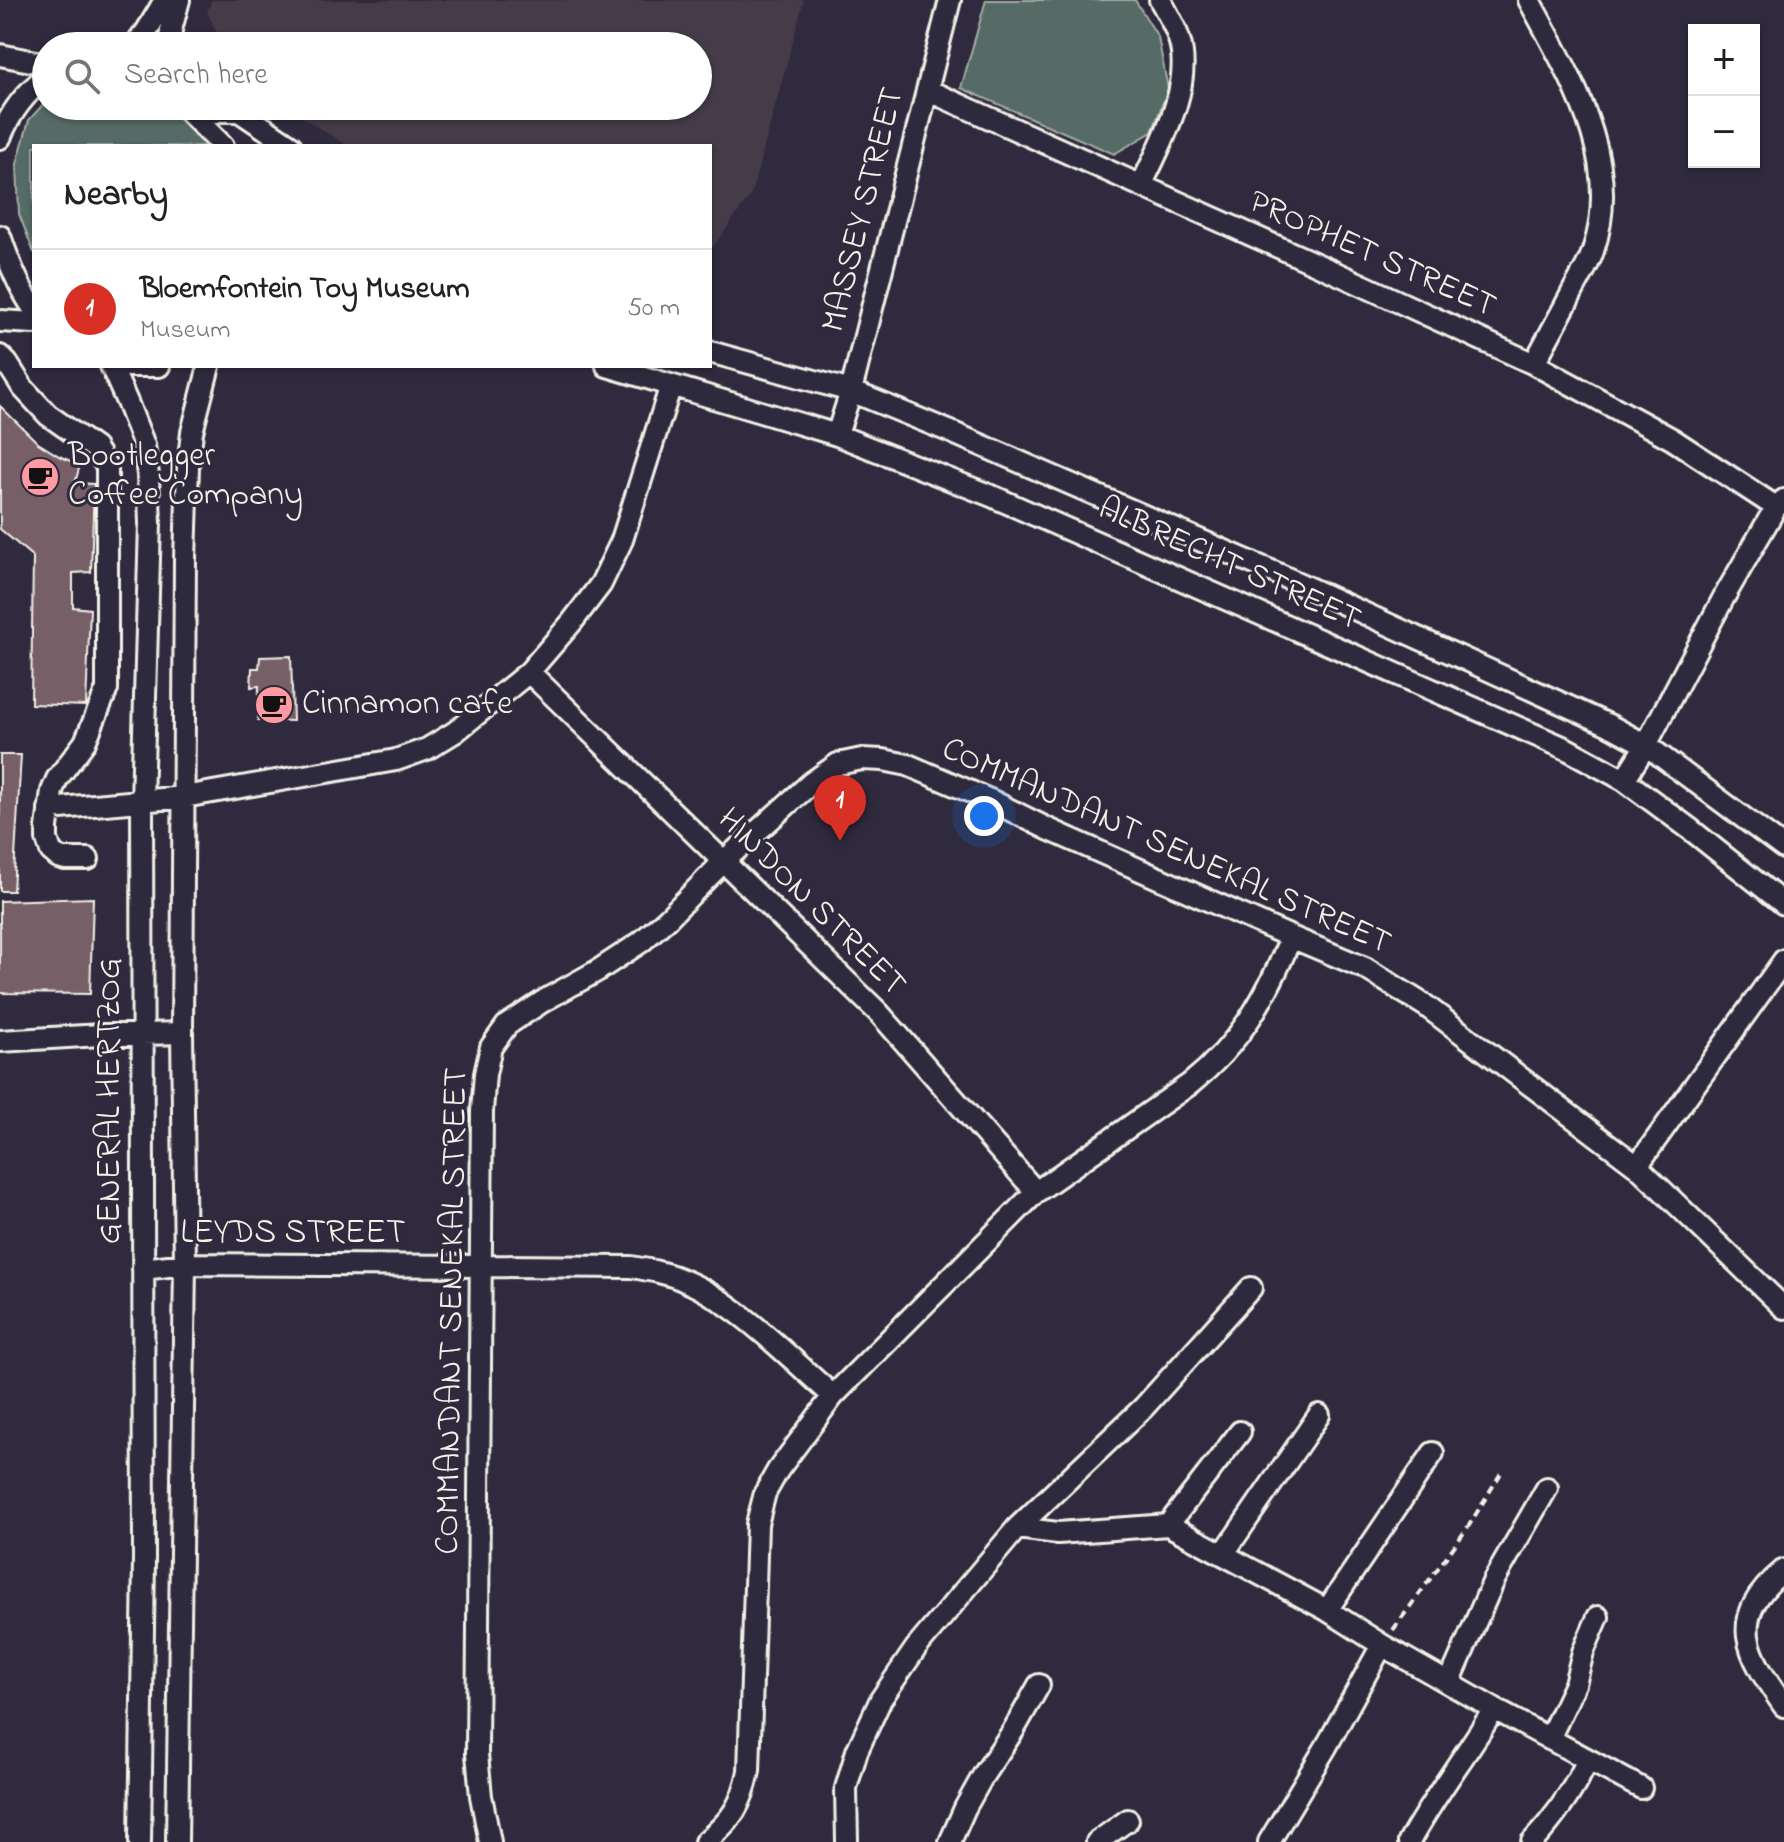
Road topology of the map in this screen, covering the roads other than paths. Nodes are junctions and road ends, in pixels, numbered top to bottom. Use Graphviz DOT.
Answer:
graph roads {
  1 [pos="165,0"];
  2 [pos="179,0"];
  3 [pos="950,0"];
  4 [pos="1160,0"];
  5 [pos="1529,0"];
  6 [pos="146,32"];
  7 [pos="171,32"];
  8 [pos="0,55"];
  9 [pos="32,61"];
  10 [pos="32,88"];
  11 [pos="927,90"];
  12 [pos="197,120"];
  13 [pos="252,120"];
  14 [pos="0,138"];
  15 [pos="221,144"];
  16 [pos="288,144"];
  17 [pos="1141,186"];
  18 [pos="0,236"];
  19 [pos="32,306"];
  20 [pos="0,321"];
  21 [pos="32,323"];
  22 [pos="712,353"];
  23 [pos="0,356"];
  24 [pos="1534,364"];
  25 [pos="112,368"];
  26 [pos="208,368"];
  27 [pos="614,368"];
  28 [pos="671,385"];
  29 [pos="851,391"];
  30 [pos="837,435"];
  31 [pos="1780,504"];
  32 [pos="529,672"];
  33 [pos="1646,745"];
  34 [pos="1624,780"];
  35 [pos="184,797"];
  36 [pos="142,802"];
  37 [pos="49,809"];
  38 [pos="1784,848"];
  39 [pos="88,859"];
  40 [pos="724,861"];
  41 [pos="1784,904"];
  42 [pos="1291,937"];
  43 [pos="1784,960"];
  44 [pos="182,1033"];
  45 [pos="144,1034"];
  46 [pos="0,1041"];
  47 [pos="1637,1166"];
  48 [pos="1036,1192"];
  49 [pos="185,1264"];
  50 [pos="482,1267"];
  51 [pos="143,1269"];
  52 [pos="1251,1288"];
  53 [pos="1784,1308"];
  54 [pos="833,1396"];
  55 [pos="1319,1415"];
  56 [pos="1240,1432"];
  57 [pos="1433,1453"];
  58 [pos="1547,1488"];
  59 [pos="1168,1525"];
  60 [pos="1017,1528"];
  61 [pos="1224,1553"];
  62 [pos="1784,1570"];
  63 [pos="1327,1610"];
  64 [pos="1598,1617"];
  65 [pos="1382,1645"];
  66 [pos="1449,1683"];
  67 [pos="1039,1685"];
  68 [pos="1784,1706"];
  69 [pos="1494,1709"];
  70 [pos="1549,1739"];
  71 [pos="1588,1760"];
  72 [pos="1641,1788"];
  73 [pos="1128,1820"];
  74 [pos="140,1842"];
  75 [pos="177,1842"];
  76 [pos="490,1842"];
  77 [pos="705,1842"];
  78 [pos="847,1842"];
  79 [pos="950,1842"];
  80 [pos="1097,1842"];
  81 [pos="1269,1842"];
  82 [pos="1409,1842"];
  83 [pos="1532,1842"];
  1 -- 6 [label="street"];
  2 -- 7 [label="street"];
  3 -- 11 [label="street, MASSEY STREET"];
  4 -- 17 [label="street"];
  5 -- 24 [label="street"];
  8 -- 9 [label="street"];
  10 -- 14 [label="street"];
  11 -- 17 [label="street, PROPHET STREET"];
  11 -- 29 [label="street, MASSEY STREET"];
  12 -- 15 [label="street"];
  13 -- 16 [label="street"];
  17 -- 24 [label="street, PROPHET STREET"];
  18 -- 19 [label="street"];
  20 -- 21 [label="street"];
  22 -- 29 [label="street, ALBRECHT STREET"];
  23 -- 37 [label="street"];
  24 -- 31 [label="street, PROPHET STREET"];
  25 -- 36 [label="street, GENERAL HERTZOG"];
  26 -- 35 [label="street, GENERAL HERTZOG"];
  27 -- 28 [label="street, ALBRECHT STREET"];
  28 -- 30 [label="street, ALBRECHT STREET"];
  28 -- 32 [label="street"];
  29 -- 30 [label="street, MASSEY STREET"];
  29 -- 33 [label="street, ALBRECHT STREET"];
  30 -- 34 [label="street, ALBRECHT STREET"];
  31 -- 33 [label="street"];
  32 -- 35 [label="street"];
  32 -- 40 [label="street, HINDON STREET"];
  33 -- 34 [label="street"];
  33 -- 38 [label="street, ALBRECHT STREET"];
  34 -- 41 [label="street, ALBRECHT STREET"];
  35 -- 36 [label="street"];
  35 -- 44 [label="street, GENERAL HERTZOG"];
  36 -- 37 [label="street"];
  36 -- 45 [label="street, GENERAL HERTZOG"];
  37 -- 39 [label="street"];
  40 -- 42 [label="street, COMMANDANT SENEKAL STREET"];
  40 -- 48 [label="street, HINDON STREET"];
  40 -- 50 [label="street, COMMANDANT SENEKAL STREET"];
  42 -- 47 [label="street, COMMANDANT SENEKAL STREET"];
  42 -- 48 [label="street"];
  43 -- 47 [label="street"];
  44 -- 45 [label="street"];
  44 -- 49 [label="street, GENERAL HERTZOG"];
  45 -- 46 [label="street"];
  45 -- 51 [label="street, GENERAL HERTZOG"];
  47 -- 53 [label="street, COMMANDANT SENEKAL STREET"];
  48 -- 54 [label="street"];
  49 -- 50 [label="street, LEYDS STREET"];
  49 -- 51 [label="street, LEYDS STREET"];
  49 -- 75 [label="street, GENERAL HERTZOG"];
  50 -- 54 [label="street, LEYDS STREET"];
  50 -- 76 [label="street, COMMANDANT SENEKAL STREET"];
  51 -- 74 [label="street, GENERAL HERTZOG"];
  52 -- 60 [label="street"];
  54 -- 77 [label="street"];
  55 -- 61 [label="street"];
  56 -- 59 [label="street"];
  57 -- 63 [label="street"];
  58 -- 66 [label="street"];
  59 -- 60 [label="street"];
  59 -- 61 [label="street"];
  60 -- 78 [label="street"];
  61 -- 63 [label="street"];
  62 -- 68 [label="street"];
  63 -- 65 [label="street"];
  64 -- 70 [label="street"];
  65 -- 66 [label="street"];
  65 -- 81 [label="street"];
  66 -- 69 [label="street"];
  67 -- 79 [label="street"];
  69 -- 70 [label="street"];
  69 -- 82 [label="street"];
  70 -- 71 [label="street"];
  71 -- 72 [label="street"];
  71 -- 83 [label="street"];
  73 -- 80 [label="street"];
}
